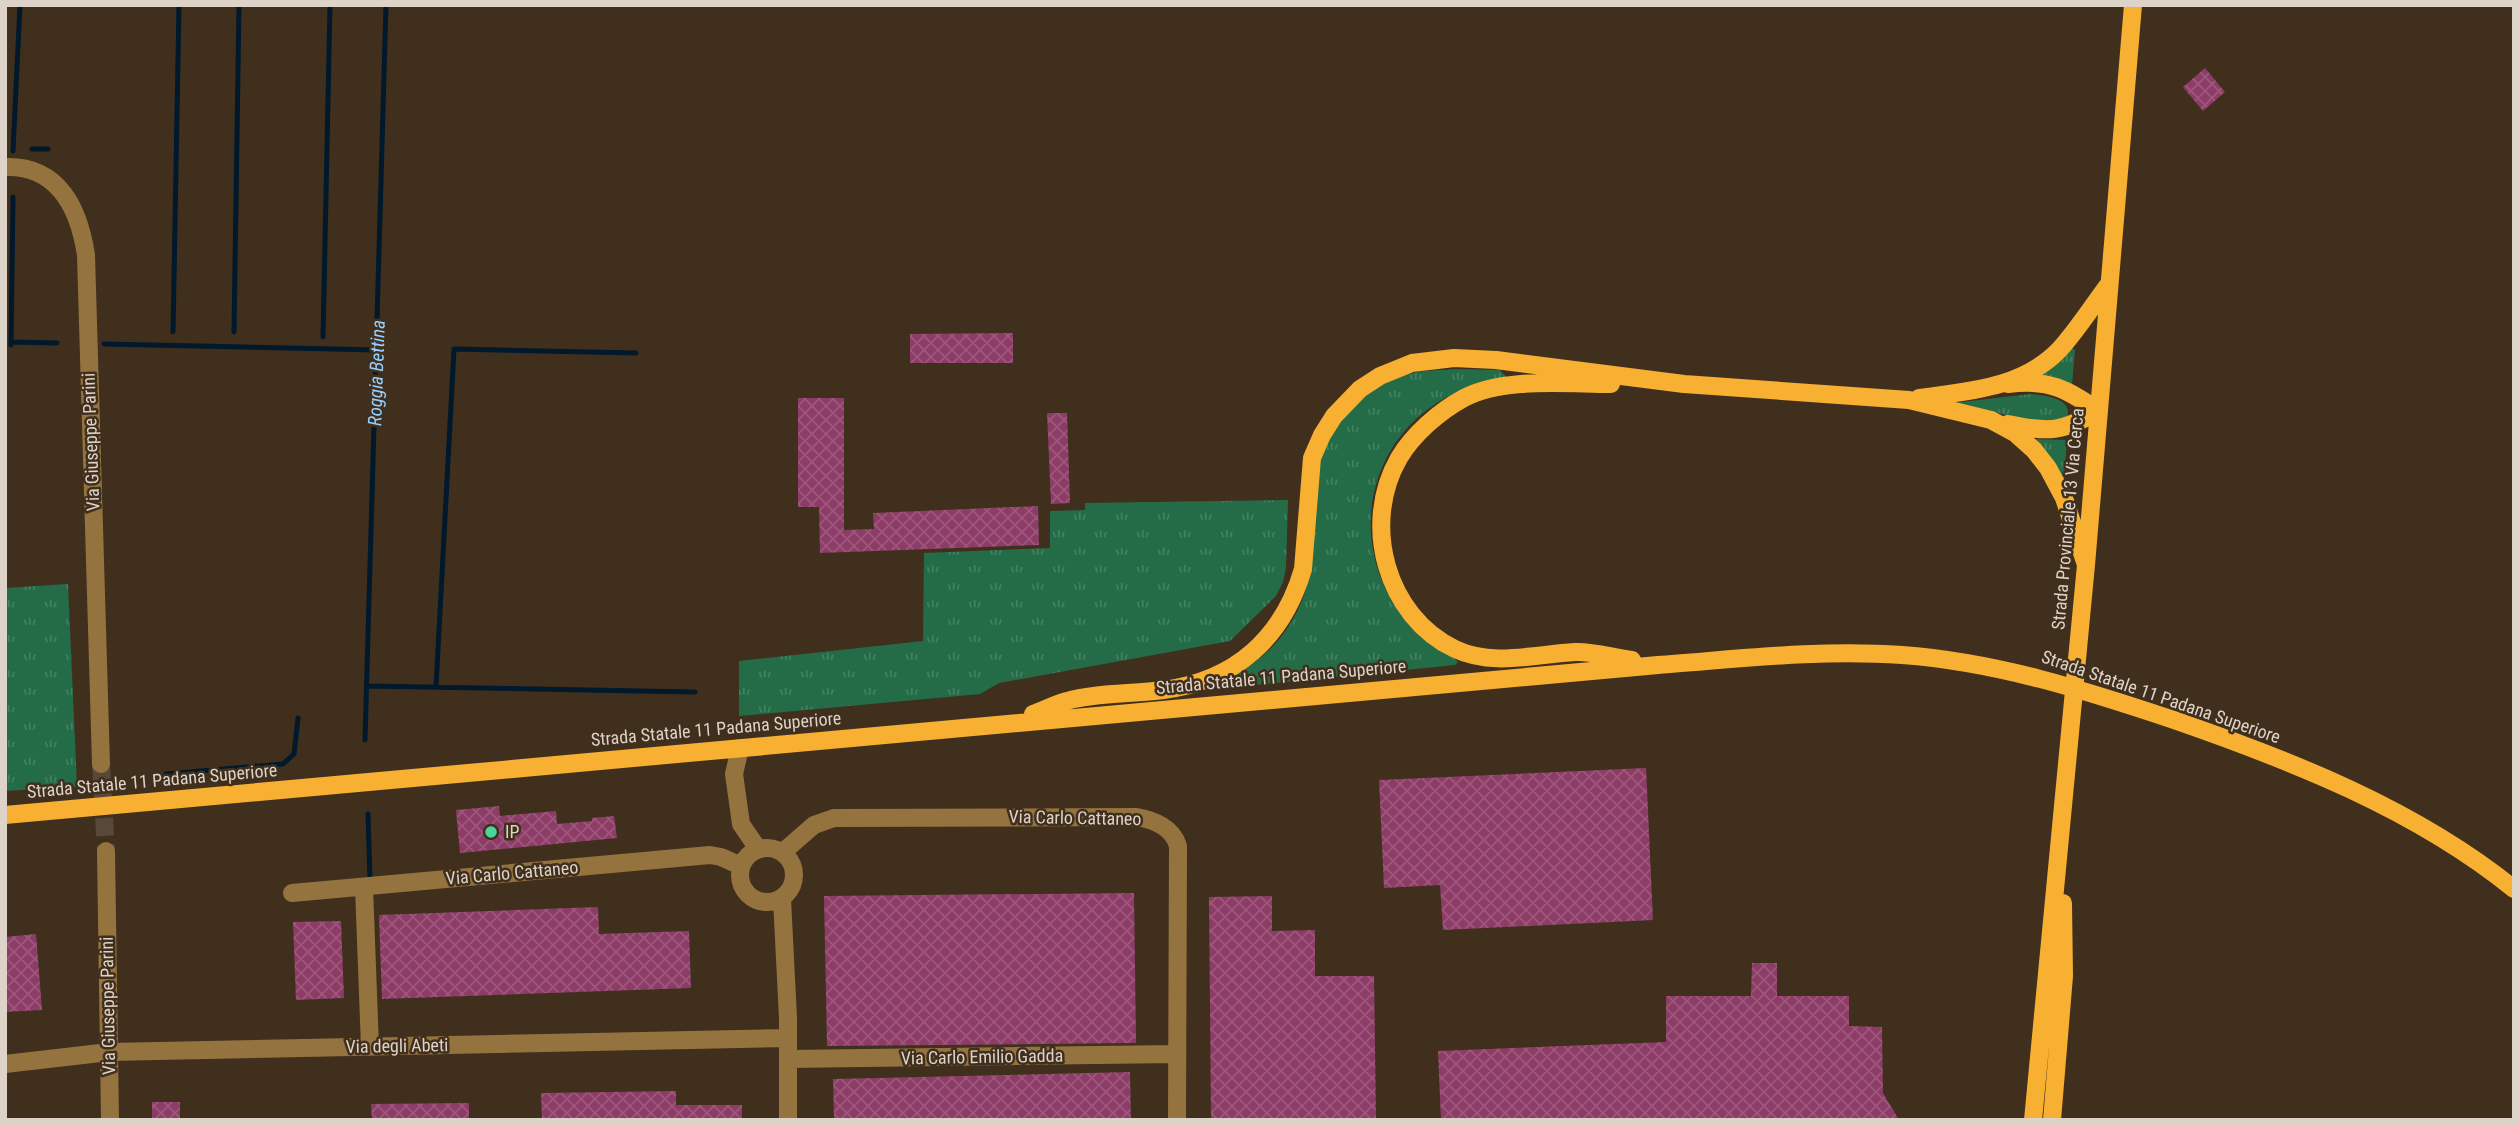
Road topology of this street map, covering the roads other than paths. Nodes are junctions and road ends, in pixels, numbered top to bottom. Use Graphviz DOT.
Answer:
graph roads {
  1 [pos="2133,5"];
  2 [pos="5,167"];
  3 [pos="2109,284"];
  4 [pos="1684,384"];
  5 [pos="1992,387"];
  6 [pos="1909,400"];
  7 [pos="2099,411"];
  8 [pos="1991,420"];
  9 [pos="2086,565"];
  10 [pos="1658,665"];
  11 [pos="1012,722"];
  12 [pos="740,748"];
  13 [pos="100,764"];
  14 [pos="5,815"];
  15 [pos="2062,815"];
  16 [pos="758,849"];
  17 [pos="106,851"];
  18 [pos="783,852"];
  19 [pos="741,866"];
  20 [pos="2495,874"];
  21 [pos="364,887"];
  22 [pos="2514,889"];
  23 [pos="292,893"];
  24 [pos="2514,895"];
  25 [pos="782,899"];
  26 [pos="789,1038"];
  27 [pos="370,1047"];
  28 [pos="109,1052"];
  29 [pos="1176,1054"];
  30 [pos="788,1059"];
  31 [pos="5,1064"];
  32 [pos="110,1120"];
  33 [pos="788,1120"];
  34 [pos="1177,1120"];
  35 [pos="2033,1120"];
  36 [pos="2052,1120"];
  1 -- 3 [label="main road, Strada Provinciale 13 Via Cerca"];
  2 -- 13 [label="street, Via Giuseppe Parini"];
  3 -- 5 [label="main road"];
  3 -- 7 [label="main road, Strada Provinciale 13 Via Cerca"];
  4 -- 6 [label="main road"];
  4 -- 10 [label="main road"];
  4 -- 11 [label="main road"];
  5 -- 6 [label="main road"];
  5 -- 7 [label="main road"];
  6 -- 8 [label="main road"];
  7 -- 8 [label="main road"];
  7 -- 9 [label="main road, Strada Provinciale 13 Via Cerca"];
  8 -- 9 [label="main road"];
  9 -- 15 [label="main road, Strada Provinciale 13 Via Cerca"];
  10 -- 11 [label="main road, Strada Statale 11 Padana Superiore"];
  10 -- 20 [label="main road, Strada Statale 11 Padana Superiore"];
  11 -- 12 [label="main road, Strada Statale 11 Padana Superiore"];
  12 -- 14 [label="main road, Strada Statale 11 Padana Superiore"];
  12 -- 16 [label="street"];
  15 -- 35 [label="main road, Strada Provinciale 13 Via Cerca"];
  15 -- 36 [label="main road"];
  16 -- 18 [label="street"];
  16 -- 19 [label="street"];
  17 -- 28 [label="street, Via Giuseppe Parini"];
  18 -- 25 [label="street"];
  18 -- 29 [label="street, Via Carlo Cattaneo"];
  19 -- 21 [label="street, Via Carlo Cattaneo"];
  19 -- 25 [label="street"];
  20 -- 22 [label="main road, Strada Statale 11 Padana Superiore"];
  20 -- 24 [label="main road"];
  21 -- 23 [label="street, Via Carlo Cattaneo"];
  21 -- 27 [label="street"];
  25 -- 26 [label="street"];
  26 -- 27 [label="street, Via degli Abeti"];
  26 -- 30 [label="street"];
  27 -- 28 [label="street, Via degli Abeti"];
  28 -- 31 [label="street, Via degli Abeti"];
  28 -- 32 [label="street, Via Giuseppe Parini"];
  29 -- 30 [label="street, Via Carlo Emilio Gadda"];
  29 -- 34 [label="street, Via Carlo Cattaneo"];
  30 -- 33 [label="street"];
}
